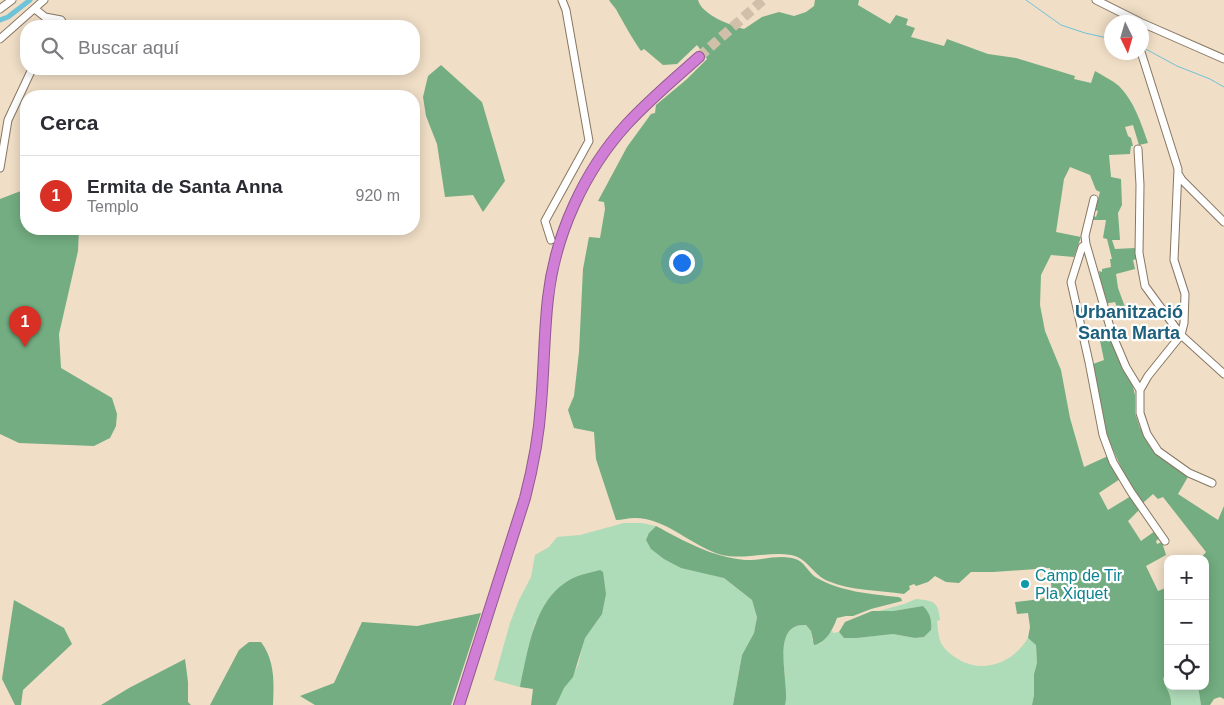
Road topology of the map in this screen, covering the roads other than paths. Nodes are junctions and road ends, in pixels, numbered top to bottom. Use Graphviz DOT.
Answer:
graph roads {
  1 [pos="12,0"];
  2 [pos="44,0"];
  3 [pos="562,0"];
  4 [pos="1096,0"];
  5 [pos="0,9"];
  6 [pos="35,9"];
  7 [pos="1125,15"];
  8 [pos="21,20"];
  9 [pos="61,20"];
  10 [pos="20,21"];
  11 [pos="1149,27"];
  12 [pos="1,33"];
  13 [pos="699,57"];
  14 [pos="1224,59"];
  15 [pos="1144,60"];
  16 [pos="29,75"];
  17 [pos="22,90"];
  18 [pos="20,94"];
  19 [pos="1138,149"];
  20 [pos="0,168"];
  21 [pos="1179,175"];
  22 [pos="1094,199"];
  23 [pos="1224,222"];
  24 [pos="551,240"];
  25 [pos="1086,244"];
  26 [pos="1181,335"];
  27 [pos="1224,374"];
  28 [pos="1140,390"];
  29 [pos="1212,483"];
  30 [pos="1165,540"];
  31 [pos="459,705"];
  1 -- 5 [label="street"];
  2 -- 6 [label="street"];
  3 -- 24 [label="street"];
  4 -- 7 [label="street"];
  6 -- 8 [label="street"];
  6 -- 9 [label="street"];
  10 -- 12 [label="street"];
  11 -- 14 [label="street"];
  13 -- 31 [label="highway"];
  15 -- 21 [label="street"];
  16 -- 17 [label="street"];
  18 -- 20 [label="street"];
  19 -- 26 [label="street"];
  21 -- 23 [label="street"];
  21 -- 26 [label="street"];
  22 -- 25 [label="street"];
  25 -- 28 [label="street"];
  25 -- 30 [label="street"];
  26 -- 27 [label="street"];
  26 -- 28 [label="street"];
  28 -- 29 [label="street"];
}
